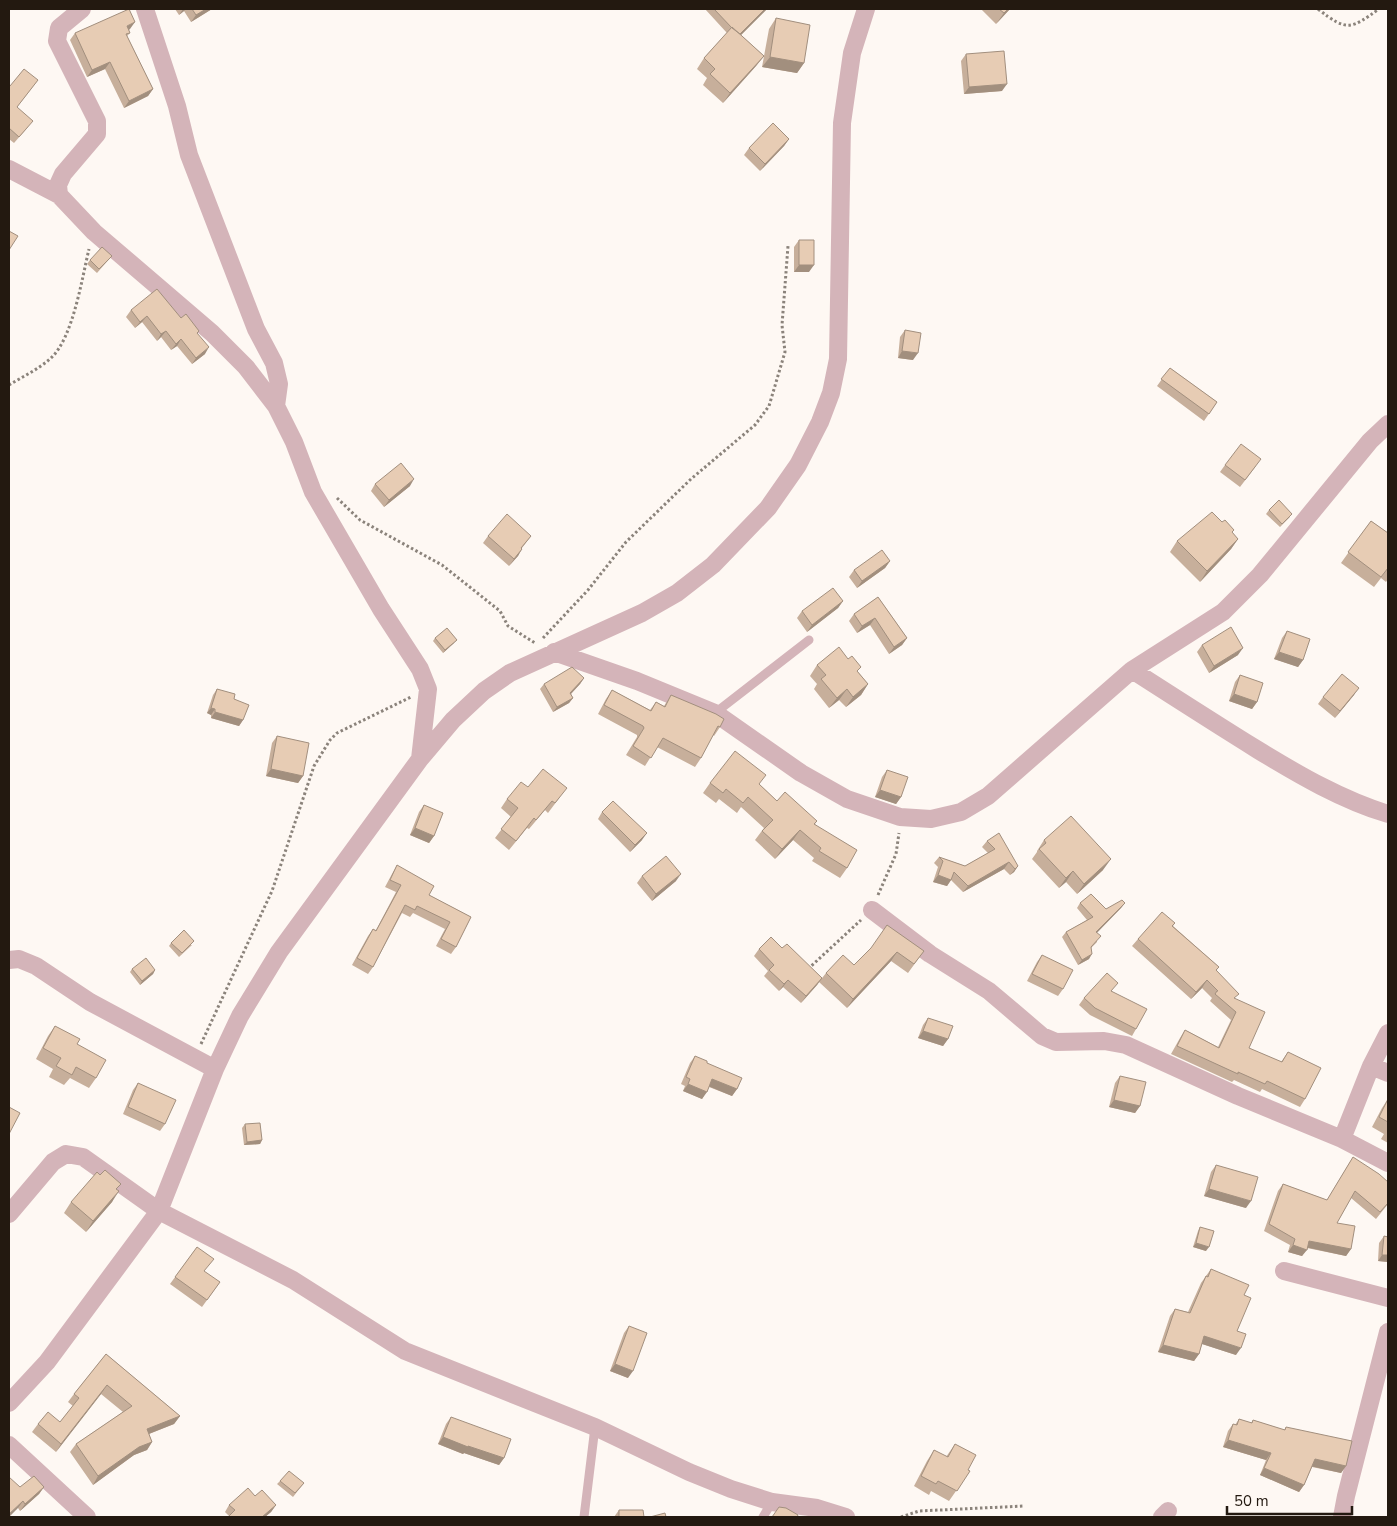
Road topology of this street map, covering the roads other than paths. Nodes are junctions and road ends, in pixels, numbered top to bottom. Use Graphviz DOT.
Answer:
graph roads {
  1 [pos="82,9"];
  2 [pos="145,9"];
  3 [pos="866,9"];
  4 [pos="9,169"];
  5 [pos="59,195"];
  6 [pos="276,406"];
  7 [pos="1388,424"];
  8 [pos="809,640"];
  9 [pos="554,652"];
  10 [pos="1132,670"];
  11 [pos="715,712"];
  12 [pos="420,759"];
  13 [pos="1388,814"];
  14 [pos="872,910"];
  15 [pos="9,960"];
  16 [pos="1388,1033"];
  17 [pos="1371,1066"];
  18 [pos="215,1070"];
  19 [pos="1388,1073"];
  20 [pos="1342,1139"];
  21 [pos="1388,1163"];
  22 [pos="159,1211"];
  23 [pos="9,1214"];
  24 [pos="1284,1271"];
  25 [pos="1388,1298"];
  26 [pos="1388,1332"];
  27 [pos="9,1403"];
  28 [pos="595,1427"];
  29 [pos="9,1445"];
  30 [pos="772,1502"];
  31 [pos="87,1517"];
  32 [pos="584,1517"];
  33 [pos="763,1517"];
  34 [pos="846,1517"];
  35 [pos="1342,1517"];
  1 -- 5 [label="street"];
  2 -- 6 [label="street"];
  3 -- 9 [label="street"];
  4 -- 5 [label="street"];
  5 -- 6 [label="street"];
  6 -- 12 [label="street"];
  7 -- 10 [label="street"];
  8 -- 11 [label="lane"];
  9 -- 11 [label="street"];
  9 -- 12 [label="street"];
  10 -- 11 [label="street"];
  10 -- 13 [label="street"];
  12 -- 18 [label="street"];
  14 -- 20 [label="street"];
  15 -- 18 [label="street"];
  16 -- 17 [label="street"];
  17 -- 19 [label="street"];
  17 -- 20 [label="street"];
  18 -- 22 [label="street"];
  20 -- 21 [label="street"];
  22 -- 23 [label="street"];
  22 -- 27 [label="street"];
  22 -- 28 [label="street"];
  24 -- 25 [label="street"];
  26 -- 35 [label="street"];
  28 -- 30 [label="street"];
  28 -- 32 [label="lane"];
  29 -- 31 [label="street"];
  30 -- 33 [label="lane"];
  30 -- 34 [label="street"];
}
